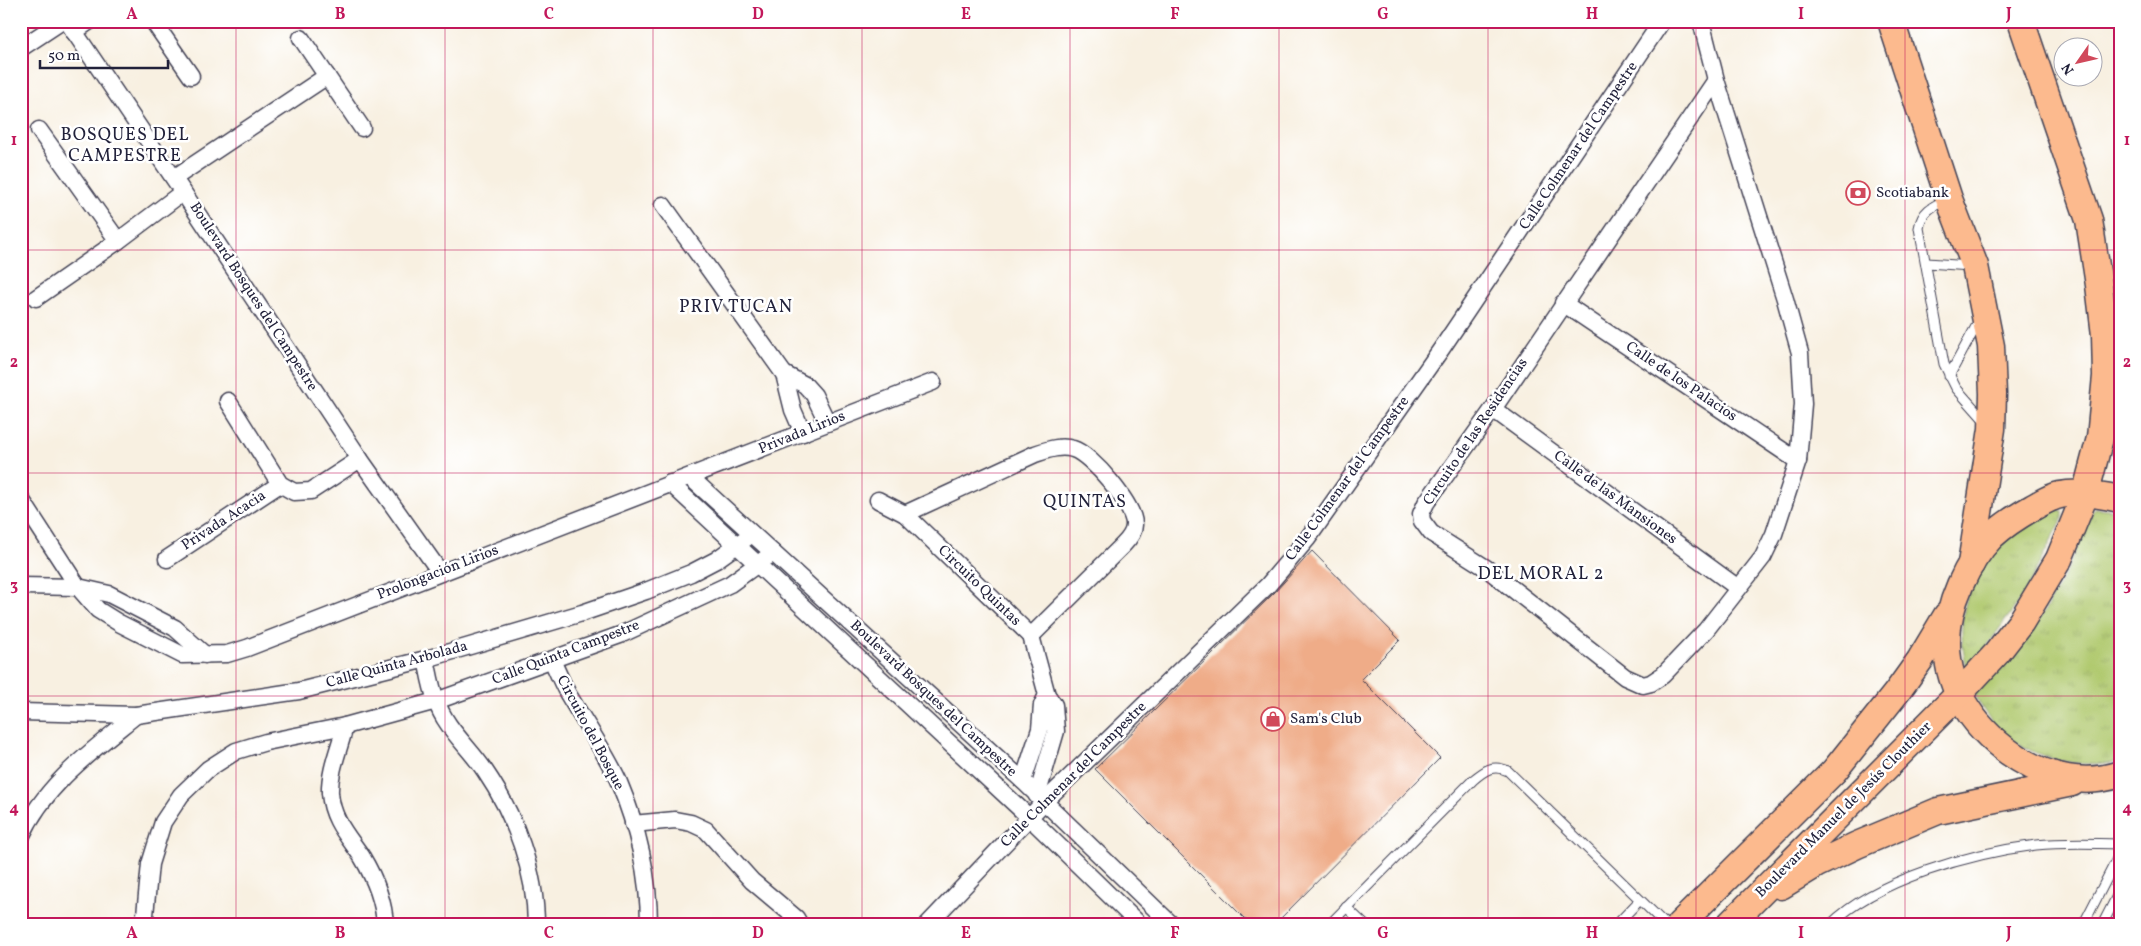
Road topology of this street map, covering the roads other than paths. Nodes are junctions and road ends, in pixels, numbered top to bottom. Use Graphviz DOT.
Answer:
graph roads {
  1 [pos="90,21"];
  2 [pos="153,21"];
  3 [pos="1662,21"];
  4 [pos="1700,21"];
  5 [pos="1891,21"];
  6 [pos="2021,21"];
  7 [pos="68,25"];
  8 [pos="301,38"];
  9 [pos="21,48"];
  10 [pos="191,76"];
  11 [pos="327,76"];
  12 [pos="1716,80"];
  13 [pos="362,128"];
  14 [pos="39,130"];
  15 [pos="174,178"];
  16 [pos="183,192"];
  17 [pos="1949,199"];
  18 [pos="663,205"];
  19 [pos="2089,220"];
  20 [pos="118,241"];
  21 [pos="1927,263"];
  22 [pos="1975,266"];
  23 [pos="36,298"];
  24 [pos="1563,303"];
  25 [pos="1985,310"];
  26 [pos="2120,324"];
  27 [pos="784,374"];
  28 [pos="1949,376"];
  29 [pos="933,382"];
  30 [pos="228,401"];
  31 [pos="1493,409"];
  32 [pos="827,422"];
  33 [pos="1992,429"];
  34 [pos="803,433"];
  35 [pos="360,459"];
  36 [pos="1798,461"];
  37 [pos="690,476"];
  38 [pos="670,483"];
  39 [pos="280,484"];
  40 [pos="2085,495"];
  41 [pos="21,499"];
  42 [pos="2120,499"];
  43 [pos="878,500"];
  44 [pos="905,514"];
  45 [pos="752,534"];
  46 [pos="737,546"];
  47 [pos="773,553"];
  48 [pos="167,558"];
  49 [pos="1971,564"];
  50 [pos="758,565"];
  51 [pos="440,572"];
  52 [pos="21,586"];
  53 [pos="78,587"];
  54 [pos="1738,588"];
  55 [pos="1954,604"];
  56 [pos="1031,636"];
  57 [pos="205,655"];
  58 [pos="426,659"];
  59 [pos="552,660"];
  60 [pos="1048,695"];
  61 [pos="1958,695"];
  62 [pos="436,701"];
  63 [pos="21,712"];
  64 [pos="136,715"];
  65 [pos="345,726"];
  66 [pos="2108,779"];
  67 [pos="1023,782"];
  68 [pos="1041,799"];
  69 [pos="1029,817"];
  70 [pos="634,824"];
  71 [pos="21,837"];
  72 [pos="2120,844"];
  73 [pos="2120,853"];
  74 [pos="2120,890"];
  75 [pos="1640,900"];
  76 [pos="1346,907"];
  77 [pos="1738,916"];
  78 [pos="144,925"];
  79 [pos="385,925"];
  80 [pos="536,925"];
  81 [pos="648,925"];
  82 [pos="800,925"];
  83 [pos="927,925"];
  84 [pos="1140,925"];
  85 [pos="1172,925"];
  86 [pos="1328,925"];
  87 [pos="1364,925"];
  88 [pos="1616,925"];
  89 [pos="1666,925"];
  90 [pos="1679,925"];
  91 [pos="1830,925"];
  92 [pos="2083,925"];
  93 [pos="2102,925"];
  1 -- 7 [label="street"];
  2 -- 10 [label="street"];
  3 -- 68 [label="street, Calle Colmenar del Campestre"];
  4 -- 12 [label="street, Circuito de las Residencias"];
  5 -- 17 [label="main road"];
  6 -- 19 [label="main road"];
  7 -- 9 [label="street"];
  7 -- 15 [label="street, Boulevard Bosques del Campestre"];
  8 -- 11 [label="street"];
  11 -- 13 [label="street"];
  11 -- 15 [label="street"];
  12 -- 24 [label="street, Circuito de las Residencias"];
  12 -- 36 [label="street, Circuito de las Residencias"];
  14 -- 20 [label="street"];
  15 -- 16 [label="street, Boulevard Bosques del Campestre"];
  16 -- 20 [label="street"];
  16 -- 35 [label="street, Boulevard Bosques del Campestre"];
  17 -- 21 [label="lane"];
  17 -- 22 [label="main road"];
  18 -- 27 [label="street"];
  19 -- 26 [label="main road"];
  19 -- 40 [label="main road, Boulevard Manuel de Jesús Clouthier"];
  20 -- 23 [label="street"];
  21 -- 22 [label="lane"];
  21 -- 28 [label="lane"];
  22 -- 25 [label="main road"];
  24 -- 31 [label="street, Circuito de las Residencias"];
  24 -- 36 [label="street, Calle de los Palacios"];
  25 -- 28 [label="lane"];
  25 -- 33 [label="main road"];
  27 -- 32 [label="street"];
  27 -- 34 [label="street"];
  28 -- 33 [label="lane"];
  29 -- 32 [label="street, Privada Lirios"];
  30 -- 39 [label="street, Privada Acacia"];
  31 -- 54 [label="street, Calle de las Mansiones"];
  31 -- 54 [label="street, Circuito de las Residencias"];
  32 -- 34 [label="street, Privada Lirios"];
  33 -- 49 [label="main road"];
  34 -- 37 [label="street, Privada Lirios"];
  35 -- 39 [label="street, Privada Acacia"];
  35 -- 51 [label="street, Boulevard Bosques del Campestre"];
  36 -- 54 [label="street, Circuito de las Residencias"];
  37 -- 38 [label="street, Privada Lirios"];
  37 -- 45 [label="street, Boulevard Bosques del Campestre"];
  38 -- 46 [label="street, Boulevard Bosques del Campestre"];
  38 -- 51 [label="street, Prolongación Lirios"];
  39 -- 48 [label="street, Privada Acacia"];
  40 -- 42 [label="main road"];
  40 -- 49 [label="main road"];
  40 -- 61 [label="main road, Boulevard Manuel de Jesús Clouthier"];
  41 -- 53 [label="street, Prolongación Lirios"];
  43 -- 44 [label="street, Circuito Quintas"];
  44 -- 56 [label="street, Circuito Quintas"];
  44 -- 56 [label="street"];
  45 -- 46 [label="street, Calle Quinta Arbolada"];
  45 -- 47 [label="street, Boulevard Bosques del Campestre"];
  46 -- 50 [label="street, Boulevard Bosques del Campestre"];
  46 -- 58 [label="street, Calle Quinta Arbolada"];
  47 -- 50 [label="street, Calle Quinta Campestre"];
  47 -- 67 [label="street, Boulevard Bosques del Campestre"];
  49 -- 55 [label="main road"];
  50 -- 59 [label="street, Calle Quinta Campestre"];
  50 -- 69 [label="street, Boulevard Bosques del Campestre"];
  51 -- 57 [label="street, Prolongación Lirios"];
  52 -- 53 [label="street"];
  53 -- 57 [label="street"];
  53 -- 57 [label="street, Prolongación Lirios"];
  55 -- 61 [label="main road"];
  55 -- 90 [label="main road"];
  56 -- 60 [label="street, Circuito Quintas"];
  58 -- 62 [label="street"];
  58 -- 64 [label="street, Calle Quinta Arbolada"];
  59 -- 62 [label="street, Calle Quinta Campestre"];
  59 -- 70 [label="street, Circuito del Bosque"];
  60 -- 67 [label="street"];
  60 -- 68 [label="street, Circuito Quintas"];
  61 -- 66 [label="main road"];
  61 -- 77 [label="main road, Boulevard Manuel de Jesús Clouthier"];
  62 -- 65 [label="street, Calle Quinta Campestre"];
  62 -- 80 [label="street"];
  63 -- 64 [label="street, Calle Quinta Arbolada"];
  64 -- 71 [label="street"];
  65 -- 78 [label="street, Calle Quinta Campestre"];
  65 -- 79 [label="street"];
  66 -- 77 [label="main road"];
  67 -- 68 [label="street, Boulevard Bosques del Campestre"];
  68 -- 69 [label="street, Calle Colmenar del Campestre"];
  68 -- 85 [label="street, Boulevard Bosques del Campestre"];
  69 -- 83 [label="street, Calle Colmenar del Campestre"];
  69 -- 84 [label="street, Boulevard Bosques del Campestre"];
  70 -- 81 [label="street, Circuito del Bosque"];
  70 -- 82 [label="street"];
  72 -- 91 [label="lane"];
  73 -- 92 [label="lane"];
  74 -- 93 [label="lane"];
  75 -- 76 [label="lane"];
  75 -- 88 [label="lane"];
  75 -- 89 [label="lane"];
  76 -- 86 [label="lane"];
  76 -- 87 [label="lane"];
}
